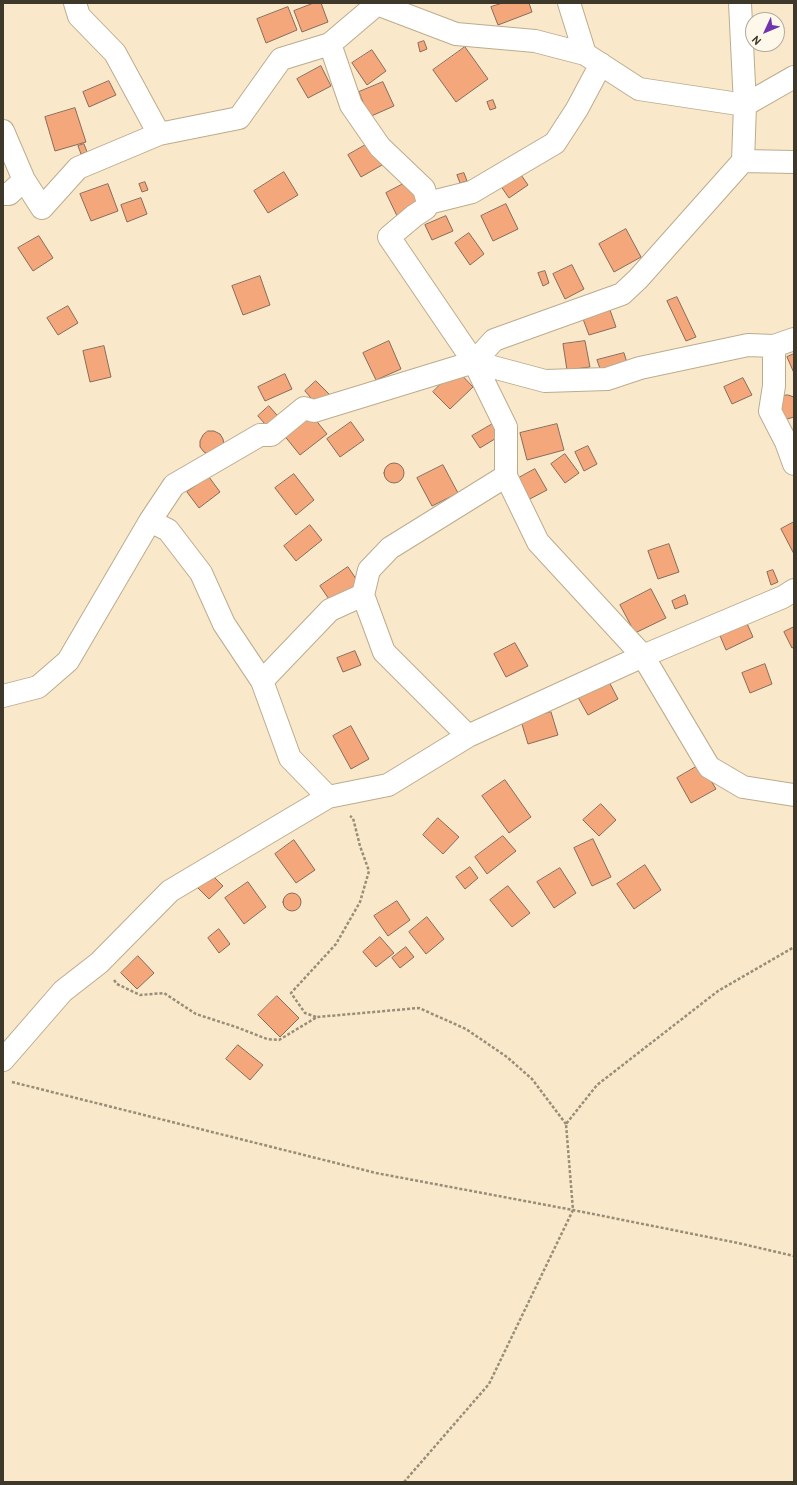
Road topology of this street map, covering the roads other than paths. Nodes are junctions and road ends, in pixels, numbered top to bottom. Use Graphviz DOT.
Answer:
graph roads {
  1 [pos="75,3"];
  2 [pos="378,3"];
  3 [pos="568,3"];
  4 [pos="740,3"];
  5 [pos="330,44"];
  6 [pos="593,59"];
  7 [pos="794,77"];
  8 [pos="745,104"];
  9 [pos="3,131"];
  10 [pos="159,134"];
  11 [pos="743,161"];
  12 [pos="794,162"];
  13 [pos="24,180"];
  14 [pos="3,194"];
  15 [pos="428,203"];
  16 [pos="784,342"];
  17 [pos="474,362"];
  18 [pos="794,464"];
  19 [pos="506,476"];
  20 [pos="150,520"];
  21 [pos="794,590"];
  22 [pos="363,595"];
  23 [pos="643,656"];
  24 [pos="262,681"];
  25 [pos="3,696"];
  26 [pos="468,736"];
  27 [pos="794,795"];
  28 [pos="328,797"];
  29 [pos="5,1069"];
  1 -- 10 [label="street"];
  2 -- 5 [label="street"];
  2 -- 6 [label="street"];
  3 -- 6 [label="street"];
  4 -- 8 [label="street"];
  5 -- 10 [label="street"];
  5 -- 15 [label="street"];
  6 -- 8 [label="street"];
  6 -- 15 [label="street"];
  7 -- 8 [label="street"];
  8 -- 11 [label="street"];
  9 -- 13 [label="street"];
  10 -- 13 [label="street"];
  11 -- 12 [label="street"];
  11 -- 17 [label="street"];
  13 -- 14 [label="street"];
  15 -- 17 [label="street"];
  16 -- 17 [label="street"];
  16 -- 18 [label="street"];
  17 -- 19 [label="street"];
  17 -- 20 [label="street"];
  19 -- 22 [label="street"];
  19 -- 23 [label="street"];
  20 -- 24 [label="street"];
  20 -- 25 [label="street"];
  21 -- 23 [label="street"];
  22 -- 24 [label="street"];
  22 -- 26 [label="street"];
  23 -- 26 [label="street"];
  23 -- 27 [label="street"];
  24 -- 28 [label="street"];
  26 -- 28 [label="street"];
  28 -- 29 [label="street"];
}
